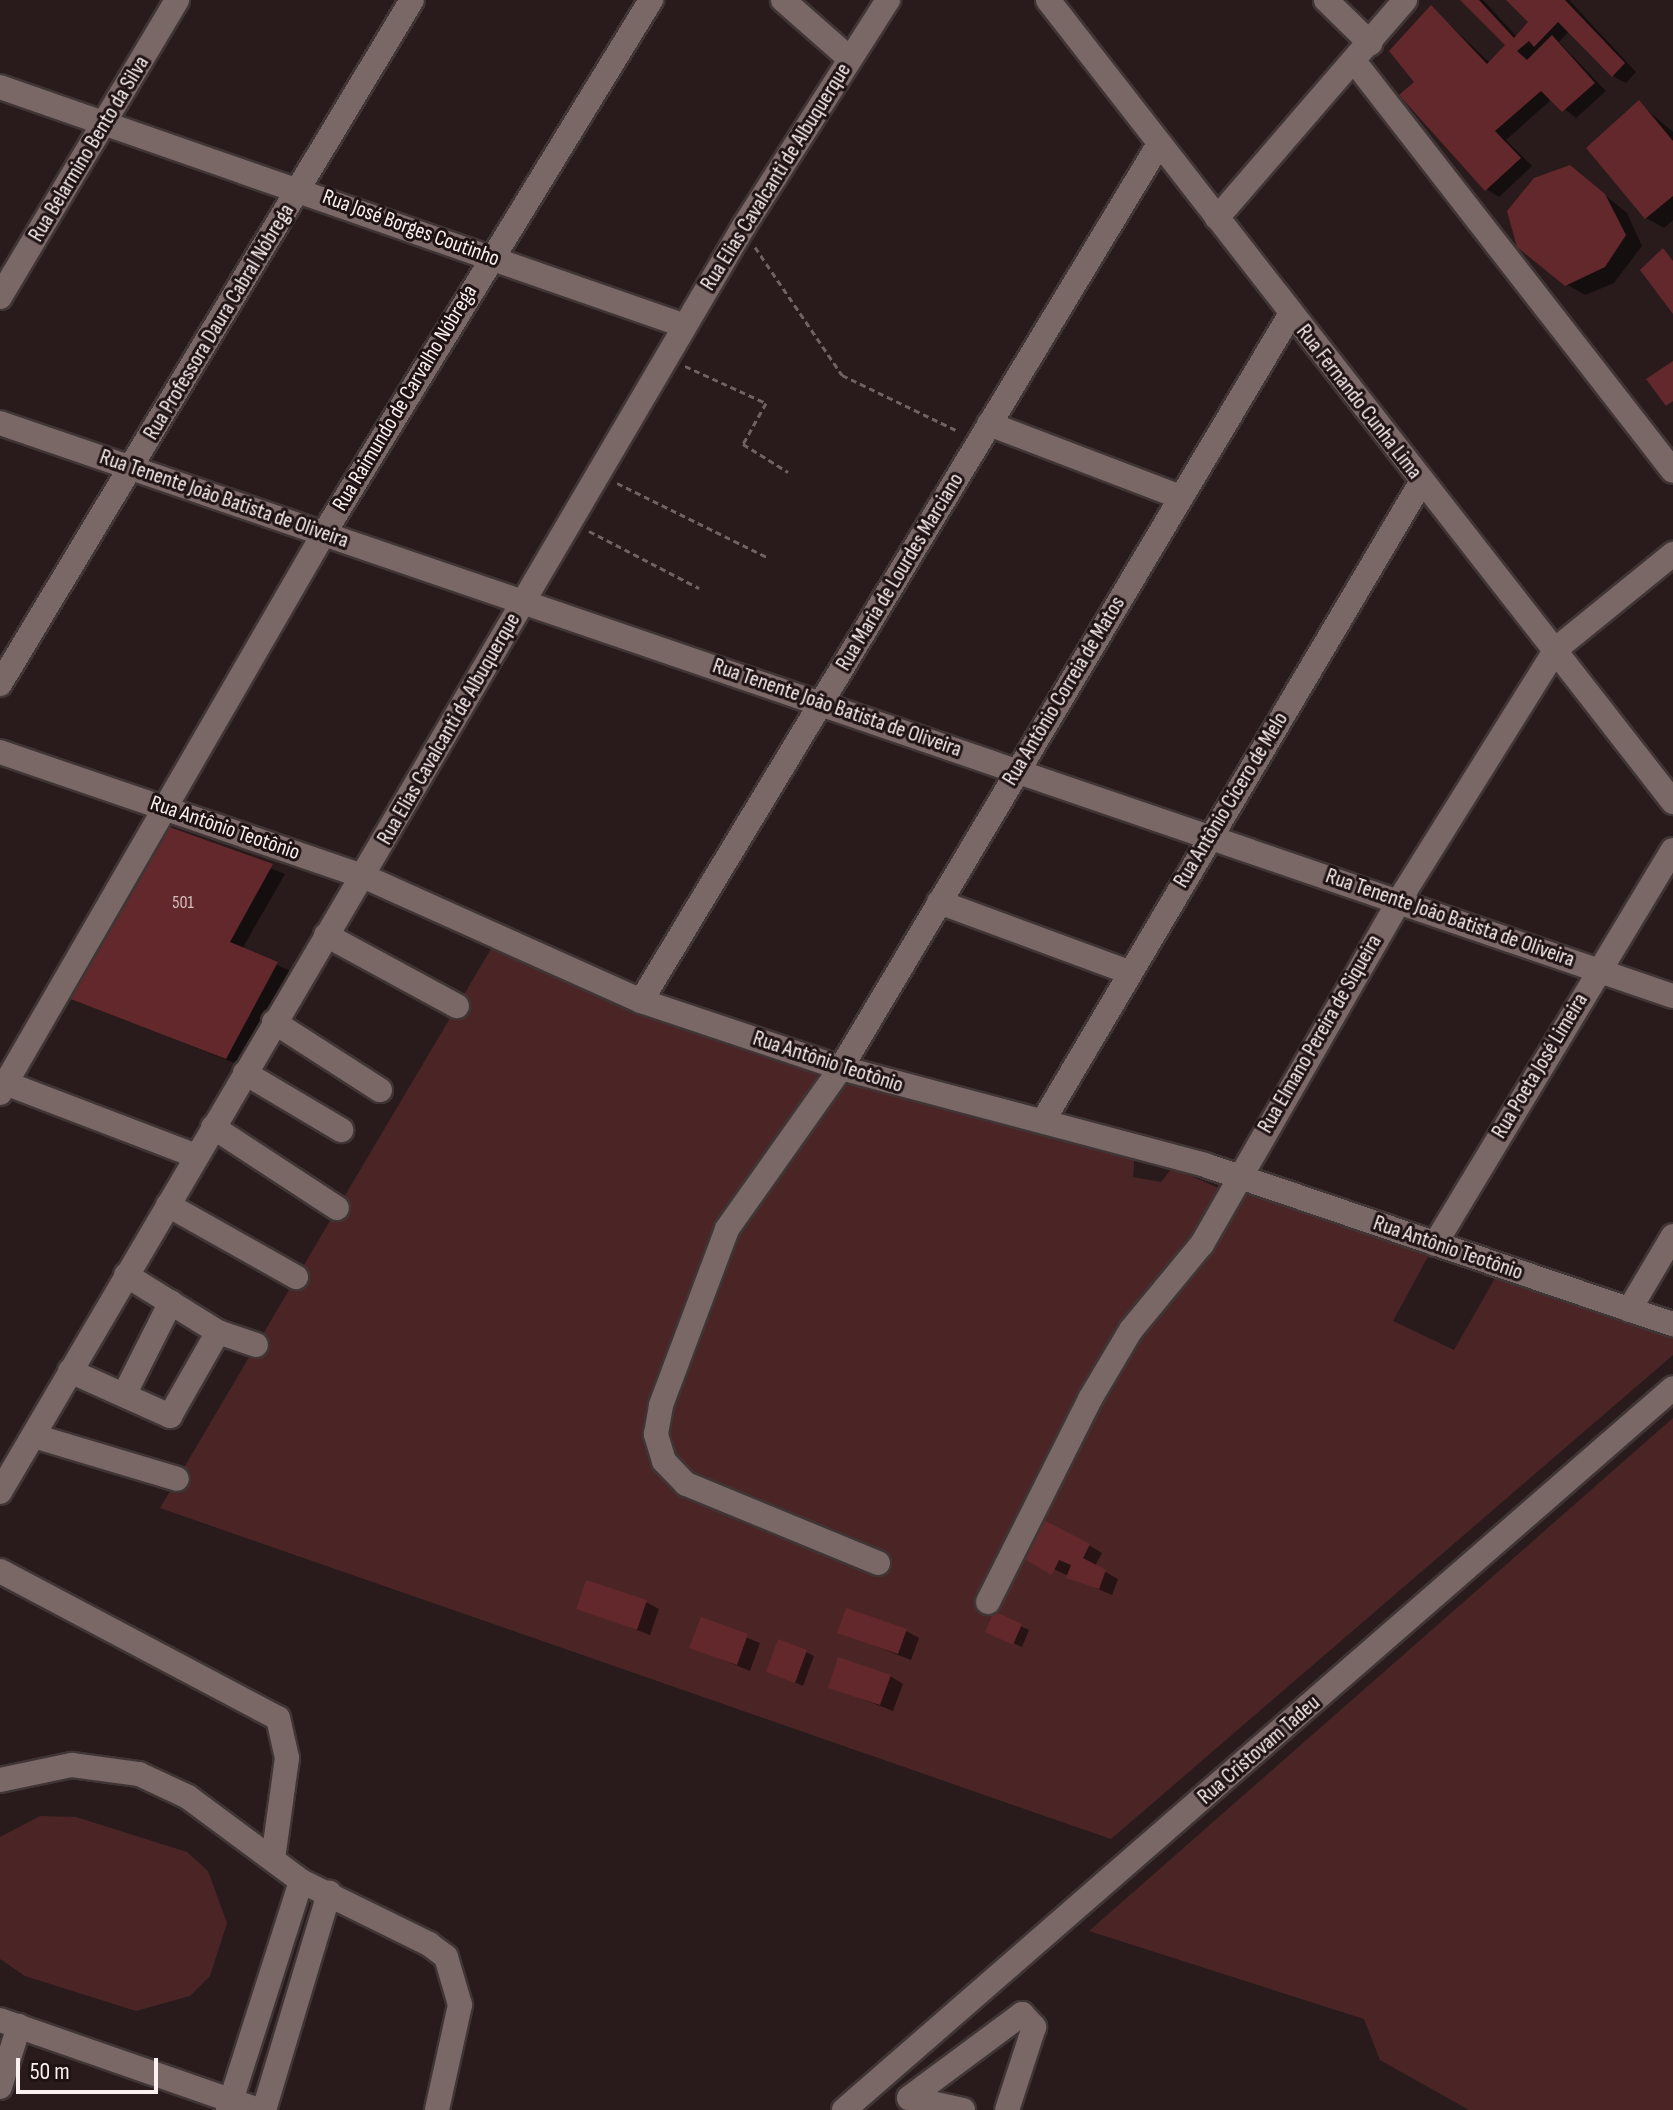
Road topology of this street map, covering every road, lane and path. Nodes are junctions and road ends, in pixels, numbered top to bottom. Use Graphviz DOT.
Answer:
graph roads {
  1 [pos="177,0"];
  2 [pos="412,0"];
  3 [pos="651,0"];
  4 [pos="783,0"];
  5 [pos="888,0"];
  6 [pos="1048,0"];
  7 [pos="1326,0"];
  8 [pos="1405,0"];
  9 [pos="1362,52"];
  10 [pos="849,58"];
  11 [pos="0,87"];
  12 [pos="107,121"];
  13 [pos="1159,144"];
  14 [pos="300,188"];
  15 [pos="1217,218"];
  16 [pos="744,226"];
  17 [pos="490,256"];
  18 [pos="0,297"];
  19 [pos="1290,315"];
  20 [pos="685,326"];
  21 [pos="667,357"];
  22 [pos="0,423"];
  23 [pos="984,432"];
  24 [pos="132,467"];
  25 [pos="1672,467"];
  26 [pos="788,472"];
  27 [pos="600,474"];
  28 [pos="1422,481"];
  29 [pos="1180,497"];
  30 [pos="571,522"];
  31 [pos="323,535"];
  32 [pos="1673,554"];
  33 [pos="767,557"];
  34 [pos="699,588"];
  35 [pos="523,604"];
  36 [pos="1556,649"];
  37 [pos="0,684"];
  38 [pos="821,701"];
  39 [pos="0,752"];
  40 [pos="1016,770"];
  41 [pos="1673,802"];
  42 [pos="162,807"];
  43 [pos="1209,837"];
  44 [pos="1673,850"];
  45 [pos="363,876"];
  46 [pos="1400,899"];
  47 [pos="939,902"];
  48 [pos="326,935"];
  49 [pos="1598,969"];
  50 [pos="1128,972"];
  51 [pos="1673,996"];
  52 [pos="641,1001"];
  53 [pos="457,1006"];
  54 [pos="274,1022"];
  55 [pos="841,1068"];
  56 [pos="245,1073"];
  57 [pos="2,1085"];
  58 [pos="380,1090"];
  59 [pos="1043,1121"];
  60 [pos="213,1127"];
  61 [pos="341,1130"];
  62 [pos="196,1156"];
  63 [pos="1237,1176"];
  64 [pos="168,1205"];
  65 [pos="337,1208"];
  66 [pos="1673,1236"];
  67 [pos="1435,1244"];
  68 [pos="126,1275"];
  69 [pos="296,1277"];
  70 [pos="171,1302"];
  71 [pos="1629,1310"];
  72 [pos="1673,1324"];
  73 [pos="218,1332"];
  74 [pos="256,1345"];
  75 [pos="70,1371"];
  76 [pos="1673,1388"];
  77 [pos="124,1395"];
  78 [pos="34,1436"];
  79 [pos="177,1479"];
  80 [pos="0,1492"];
  81 [pos="878,1563"];
  82 [pos="0,1571"];
  83 [pos="988,1602"];
  84 [pos="0,1780"];
  85 [pos="273,1859"];
  86 [pos="301,1881"];
  87 [pos="329,1893"];
  88 [pos="10,2023"];
  89 [pos="909,2055"];
  90 [pos="0,2087"];
  91 [pos="907,2104"];
  92 [pos="230,2105"];
  93 [pos="261,2110"];
  94 [pos="437,2110"];
  95 [pos="844,2110"];
  96 [pos="963,2110"];
  97 [pos="1007,2110"];
  1 -- 12 [label="street, Rua Belarmino Bento da Silva"];
  2 -- 14 [label="street, Rua Professora Daura Cabral Nóbrega"];
  3 -- 17 [label="street, Rua Raimundo de Carvalho Nóbrega"];
  4 -- 10 [label="street"];
  5 -- 10 [label="street, Rua Elias Cavalcanti de Albuquerque"];
  6 -- 13 [label="street, Rua Fernando Cunha Lima"];
  7 -- 9 [label="street"];
  8 -- 9 [label="street"];
  9 -- 15 [label="street"];
  9 -- 25 [label="street"];
  10 -- 16 [label="street, Rua Elias Cavalcanti de Albuquerque"];
  11 -- 12 [label="street, Rua José Borges Coutinho"];
  12 -- 14 [label="street, Rua José Borges Coutinho"];
  12 -- 18 [label="street, Rua Belarmino Bento da Silva"];
  13 -- 15 [label="street, Rua Fernando Cunha Lima"];
  13 -- 23 [label="street, Rua Maria de Lourdes Marciano"];
  14 -- 17 [label="street, Rua José Borges Coutinho"];
  14 -- 24 [label="street, Rua Professora Daura Cabral Nóbrega"];
  15 -- 19 [label="street, Rua Fernando Cunha Lima"];
  16 -- 20 [label="street, Rua Elias Cavalcanti de Albuquerque"];
  16 -- 23 [label="path"];
  17 -- 20 [label="street, Rua José Borges Coutinho"];
  17 -- 31 [label="street, Rua Raimundo de Carvalho Nóbrega"];
  19 -- 28 [label="street, Rua Fernando Cunha Lima"];
  19 -- 29 [label="street, Rua Antônio Correia de Matos"];
  20 -- 21 [label="street, Rua Elias Cavalcanti de Albuquerque"];
  21 -- 26 [label="path"];
  21 -- 27 [label="street, Rua Elias Cavalcanti de Albuquerque"];
  22 -- 24 [label="street, Rua Tenente João Batista de Oliveira"];
  23 -- 29 [label="street"];
  23 -- 38 [label="street, Rua Maria de Lourdes Marciano"];
  24 -- 31 [label="street, Rua Tenente João Batista de Oliveira"];
  24 -- 37 [label="street, Rua Professora Daura Cabral Nóbrega"];
  27 -- 30 [label="street, Rua Elias Cavalcanti de Albuquerque"];
  27 -- 33 [label="path"];
  28 -- 36 [label="street, Rua Fernando Cunha Lima"];
  28 -- 43 [label="street, Rua Antônio Cícero de Melo"];
  29 -- 40 [label="street, Rua Antônio Correia de Matos"];
  30 -- 34 [label="path"];
  30 -- 35 [label="street, Rua Elias Cavalcanti de Albuquerque"];
  31 -- 35 [label="street, Rua Tenente João Batista de Oliveira"];
  31 -- 42 [label="street, Rua Raimundo de Carvalho Nóbrega"];
  32 -- 36 [label="street, Rua Elmano Pereira de Siqueira"];
  35 -- 38 [label="street, Rua Tenente João Batista de Oliveira"];
  35 -- 45 [label="street, Rua Elias Cavalcanti de Albuquerque"];
  36 -- 41 [label="street, Rua Fernando Cunha Lima"];
  36 -- 46 [label="street, Rua Elmano Pereira de Siqueira"];
  38 -- 40 [label="street, Rua Tenente João Batista de Oliveira"];
  38 -- 52 [label="street, Rua Maria de Lourdes Marciano"];
  39 -- 42 [label="street, Rua Antônio Teotônio"];
  40 -- 43 [label="street, Rua Tenente João Batista de Oliveira"];
  40 -- 47 [label="street, Rua Antônio Correia de Matos"];
  42 -- 45 [label="street, Rua Antônio Teotônio"];
  42 -- 57 [label="street, Rua Raimundo de Carvalho Nóbrega"];
  43 -- 46 [label="street, Rua Tenente João Batista de Oliveira"];
  43 -- 50 [label="street, Rua Antônio Cícero de Melo"];
  44 -- 49 [label="street, Rua Poeta José Limeira"];
  45 -- 48 [label="street, Rua Elias Cavalcanti de Albuquerque"];
  45 -- 52 [label="street, Rua Antônio Teotônio"];
  46 -- 49 [label="street, Rua Tenente João Batista de Oliveira"];
  46 -- 63 [label="street, Rua Elmano Pereira de Siqueira"];
  47 -- 50 [label="street"];
  47 -- 55 [label="street, Rua Antônio Correia de Matos"];
  48 -- 53 [label="street"];
  48 -- 54 [label="street, Rua Elias Cavalcanti de Albuquerque"];
  49 -- 51 [label="street, Rua Tenente João Batista de Oliveira"];
  49 -- 67 [label="street, Rua Poeta José Limeira"];
  50 -- 59 [label="street, Rua Antônio Cícero de Melo"];
  52 -- 55 [label="street, Rua Antônio Teotônio"];
  54 -- 56 [label="street, Rua Elias Cavalcanti de Albuquerque"];
  54 -- 58 [label="street"];
  55 -- 59 [label="street, Rua Antônio Teotônio"];
  55 -- 81 [label="street, Rua Antônio Correia de Matos"];
  56 -- 60 [label="street, Rua Elias Cavalcanti de Albuquerque"];
  56 -- 61 [label="street"];
  57 -- 62 [label="street"];
  59 -- 63 [label="street, Rua Antônio Teotônio"];
  60 -- 62 [label="street, Rua Elias Cavalcanti de Albuquerque"];
  60 -- 65 [label="street"];
  62 -- 64 [label="street, Rua Elias Cavalcanti de Albuquerque"];
  63 -- 67 [label="street, Rua Antônio Teotônio"];
  63 -- 83 [label="street, Rua Elmano Pereira de Siqueira"];
  64 -- 68 [label="street, Rua Elias Cavalcanti de Albuquerque"];
  64 -- 69 [label="street"];
  66 -- 71 [label="street"];
  67 -- 71 [label="street, Rua Antônio Teotônio"];
  68 -- 70 [label="street"];
  68 -- 75 [label="street, Rua Elias Cavalcanti de Albuquerque"];
  70 -- 73 [label="street"];
  70 -- 77 [label="street"];
  71 -- 72 [label="street, Rua Antônio Teotônio"];
  73 -- 74 [label="street"];
  73 -- 77 [label="street"];
  75 -- 77 [label="street"];
  75 -- 78 [label="street, Rua Elias Cavalcanti de Albuquerque"];
  76 -- 89 [label="street, Rua Cristovam Tadeu"];
  78 -- 79 [label="street"];
  78 -- 80 [label="street, Rua Elias Cavalcanti de Albuquerque"];
  82 -- 85 [label="street"];
  84 -- 85 [label="street"];
  85 -- 86 [label="street"];
  86 -- 87 [label="street"];
  86 -- 92 [label="street"];
  87 -- 93 [label="street"];
  87 -- 94 [label="street"];
  88 -- 90 [label="street"];
  88 -- 92 [label="street"];
  89 -- 91 [label="street"];
  89 -- 95 [label="street, Rua Cristovam Tadeu"];
  91 -- 96 [label="street"];
  91 -- 97 [label="street"];
  92 -- 93 [label="street"];
}
